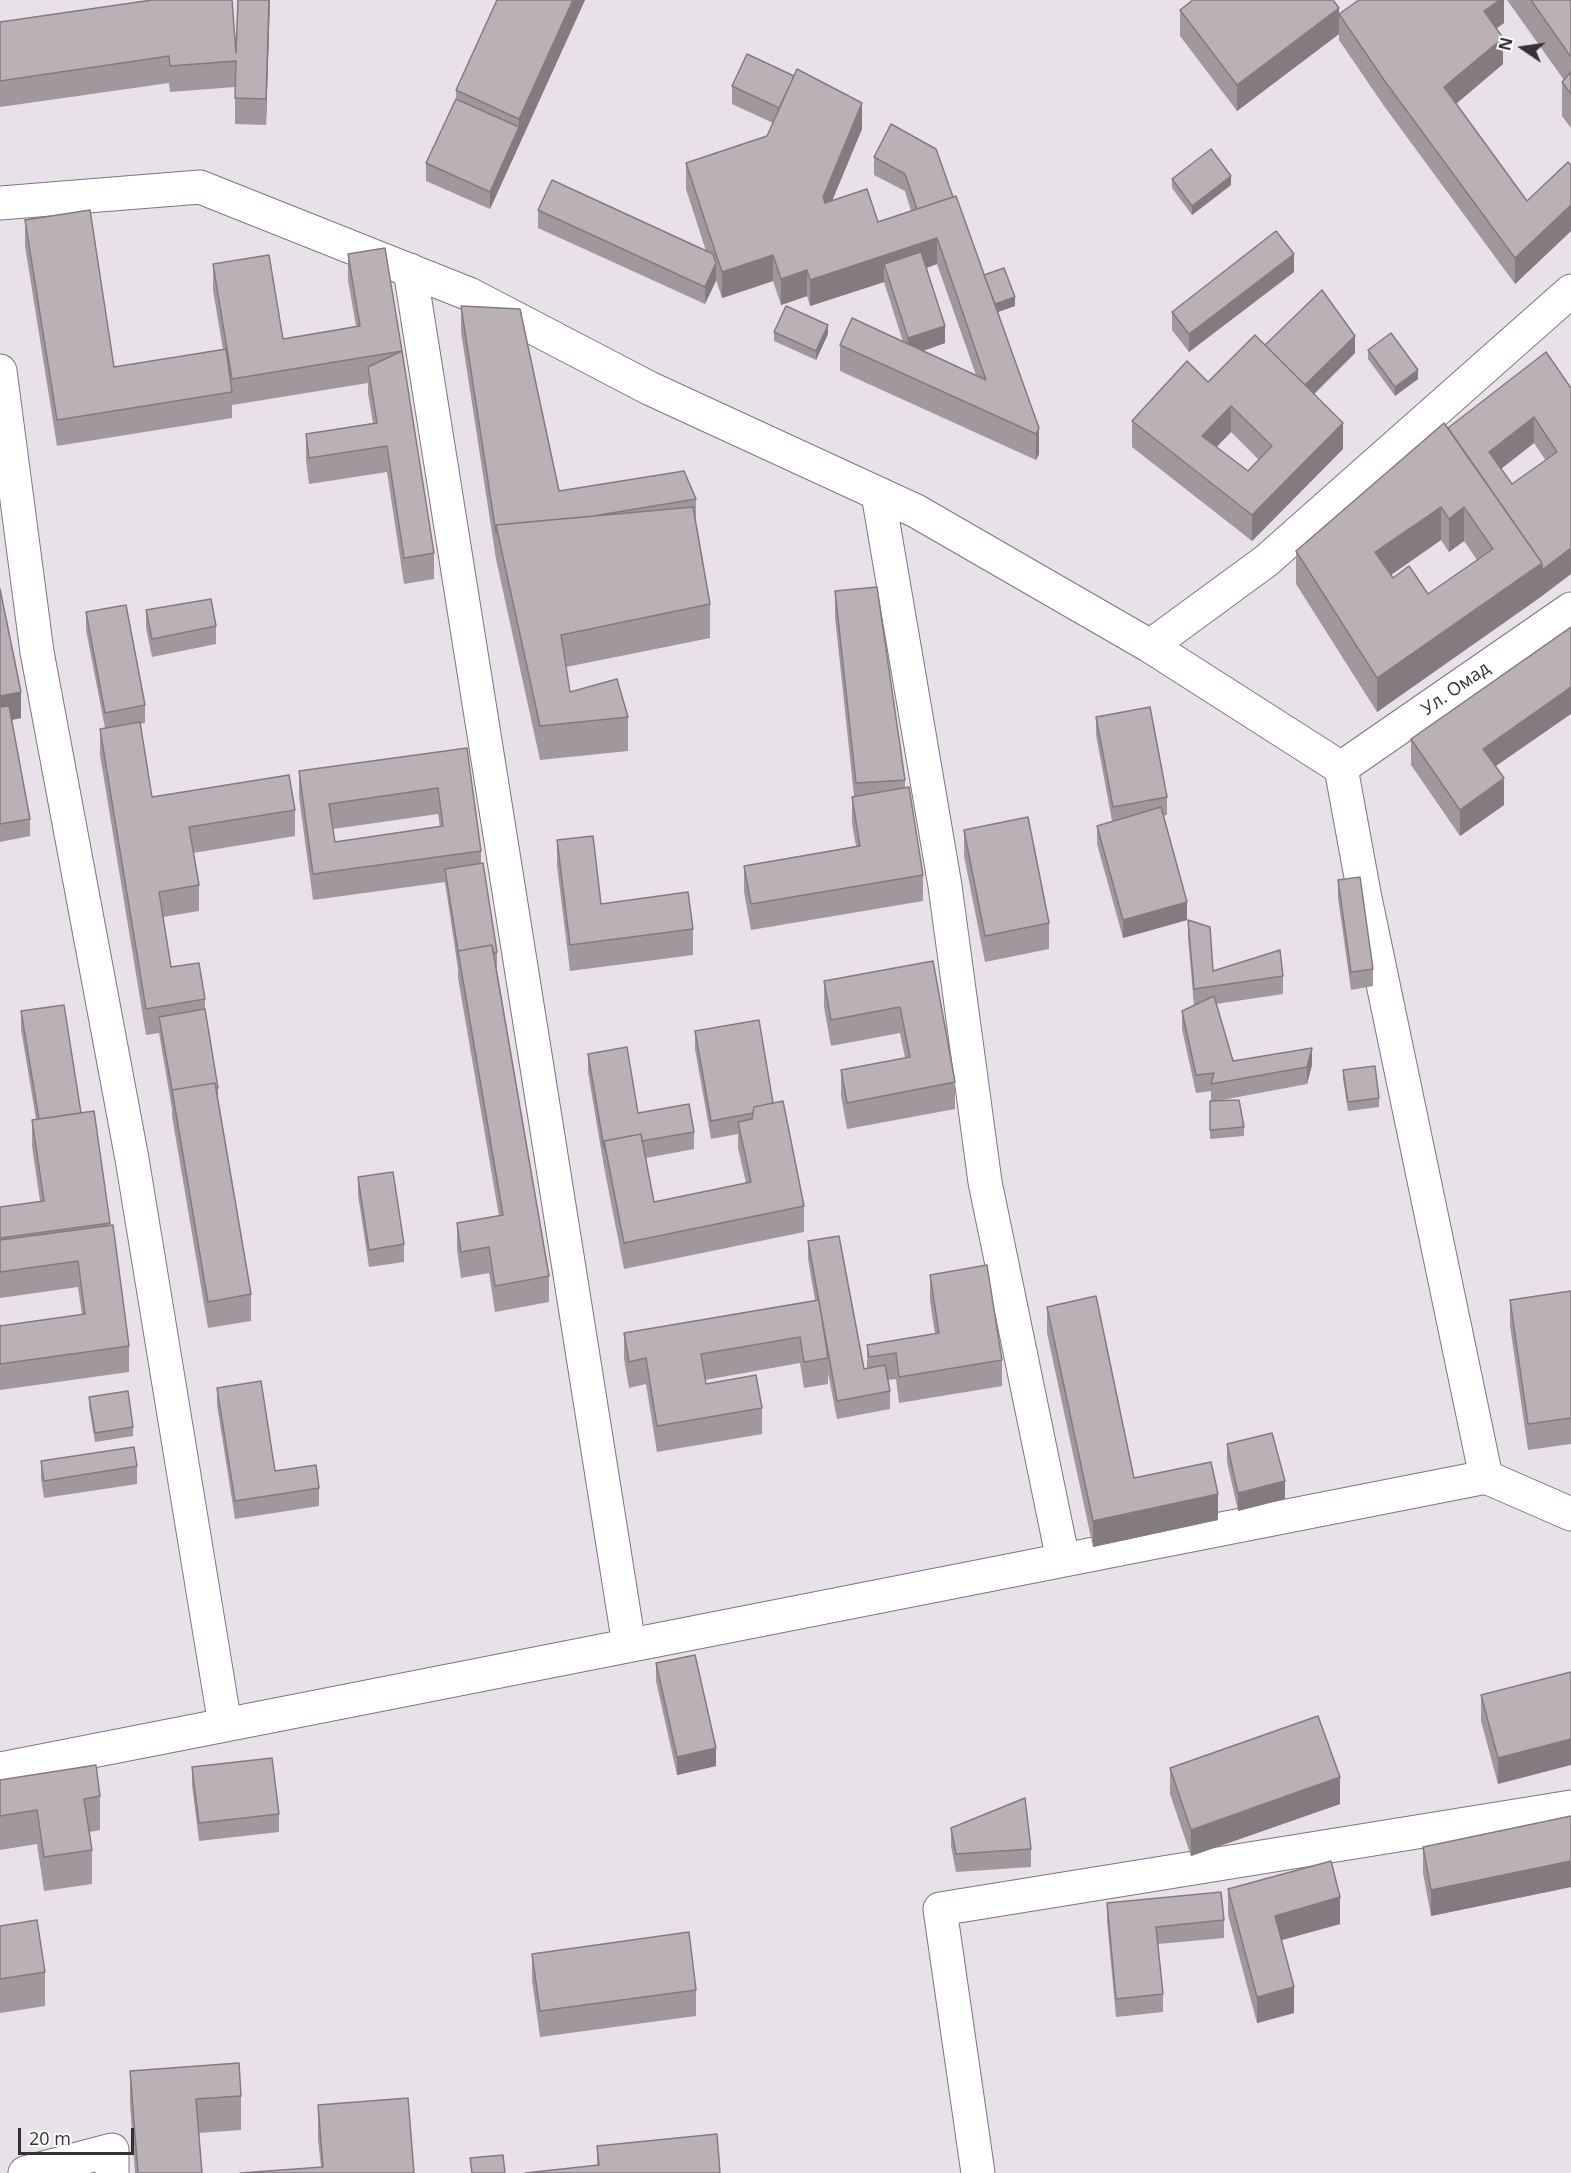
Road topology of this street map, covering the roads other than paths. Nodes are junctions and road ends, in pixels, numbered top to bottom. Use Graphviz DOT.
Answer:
graph roads {
  1 [pos="0,203"];
  2 [pos="410,270"];
  3 [pos="1571,291"];
  4 [pos="0,371"];
  5 [pos="878,494"];
  6 [pos="1571,609"];
  7 [pos="1150,646"];
  8 [pos="1341,768"];
  9 [pos="1486,1477"];
  10 [pos="1571,1514"];
  11 [pos="1063,1560"];
  12 [pos="629,1645"];
  13 [pos="225,1725"];
  14 [pos="0,1769"];
  15 [pos="1571,1807"];
  16 [pos="25,2173"];
  17 [pos="112,2173"];
  18 [pos="978,2173"];
  1 -- 2 [label="street"];
  2 -- 5 [label="street"];
  2 -- 12 [label="street"];
  3 -- 7 [label="street"];
  4 -- 13 [label="street"];
  5 -- 7 [label="street"];
  5 -- 11 [label="street"];
  6 -- 8 [label="street, Ул. Омад"];
  7 -- 8 [label="street"];
  8 -- 9 [label="street"];
  9 -- 10 [label="street"];
  9 -- 11 [label="street"];
  11 -- 12 [label="street"];
  12 -- 13 [label="street"];
  13 -- 14 [label="street"];
  15 -- 18 [label="street"];
  16 -- 17 [label="street"];
}
